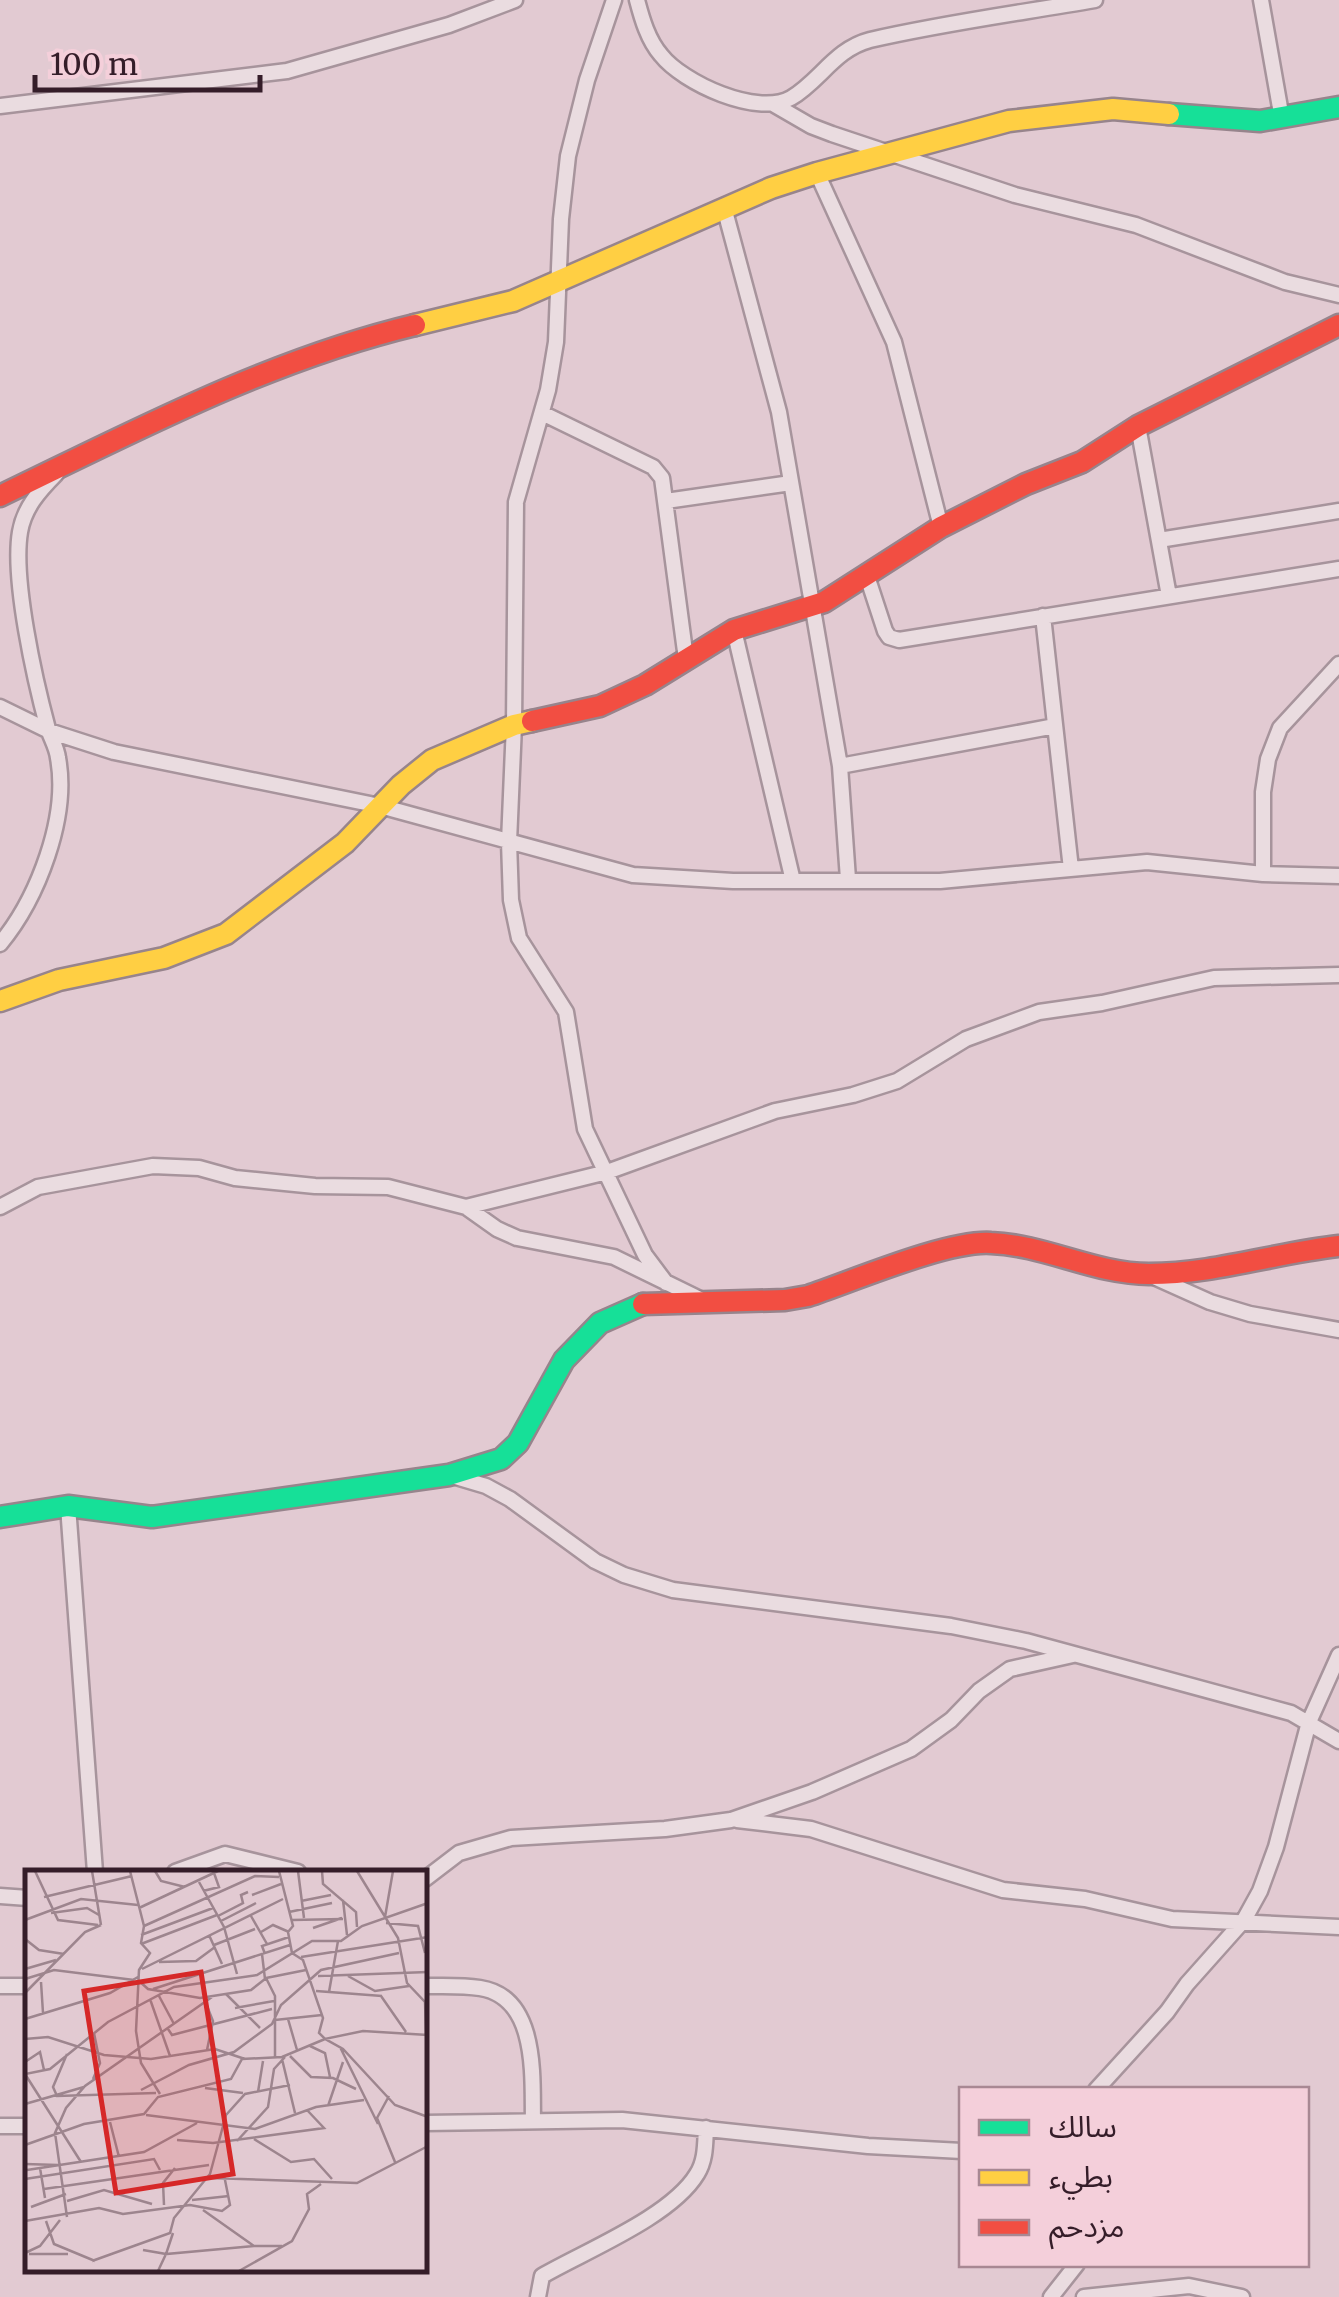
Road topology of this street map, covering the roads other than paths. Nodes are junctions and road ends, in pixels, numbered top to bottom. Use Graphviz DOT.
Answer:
graph roads {
  1 [pos="516,0"];
  2 [pos="614,0"];
  3 [pos="636,0"];
  4 [pos="1094,0"];
  5 [pos="1261,0"];
  6 [pos="773,104"];
  7 [pos="0,106"];
  8 [pos="1339,107"];
  9 [pos="1282,119"];
  10 [pos="894,152"];
  11 [pos="817,174"];
  12 [pos="725,210"];
  13 [pos="559,282"];
  14 [pos="1339,295"];
  15 [pos="1336,334"];
  16 [pos="542,412"];
  17 [pos="1138,426"];
  18 [pos="63,467"];
  19 [pos="791,483"];
  20 [pos="0,496"];
  21 [pos="666,501"];
  22 [pos="1339,511"];
  23 [pos="940,526"];
  24 [pos="1159,540"];
  25 [pos="1339,569"];
  26 [pos="866,573"];
  27 [pos="1169,596"];
  28 [pos="812,606"];
  29 [pos="1043,616"];
  30 [pos="734,630"];
  31 [pos="686,658"];
  32 [pos="1339,664"];
  33 [pos="0,706"];
  34 [pos="514,725"];
  35 [pos="1056,726"];
  36 [pos="49,731"];
  37 [pos="840,766"];
  38 [pos="380,806"];
  39 [pos="509,842"];
  40 [pos="1071,869"];
  41 [pos="1263,874"];
  42 [pos="1339,876"];
  43 [pos="848,878"];
  44 [pos="793,881"];
  45 [pos="0,944"];
  46 [pos="1339,974"];
  47 [pos="0,1001"];
  48 [pos="607,1172"];
  49 [pos="0,1207"];
  50 [pos="466,1207"];
  51 [pos="1339,1246"];
  52 [pos="1146,1274"];
  53 [pos="666,1282"];
  54 [pos="709,1304"];
  55 [pos="1339,1330"];
  56 [pos="449,1474"];
  57 [pos="68,1506"];
  58 [pos="0,1517"];
  59 [pos="1078,1654"];
  60 [pos="1339,1654"];
  61 [pos="1309,1722"];
  62 [pos="1339,1741"];
  63 [pos="731,1820"];
  64 [pos="225,1854"];
  65 [pos="95,1870"];
  66 [pos="181,1870"];
  67 [pos="226,1870"];
  68 [pos="290,1870"];
  69 [pos="428,1877"];
  70 [pos="0,1896"];
  71 [pos="25,1898"];
  72 [pos="1244,1920"];
  73 [pos="1339,1927"];
  74 [pos="428,1986"];
  75 [pos="1099,2087"];
  76 [pos="533,2122"];
  77 [pos="428,2123"];
  78 [pos="706,2128"];
  79 [pos="959,2151"];
  80 [pos="1075,2267"];
  81 [pos="538,2297"];
  82 [pos="1051,2297"];
  83 [pos="1084,2297"];
  84 [pos="1240,2297"];
  1 -- 7 [label="street"];
  2 -- 13 [label="street"];
  3 -- 6 [label="street"];
  4 -- 6 [label="street"];
  5 -- 9 [label="street"];
  6 -- 10 [label="street"];
  8 -- 9 [label="street"];
  9 -- 10 [label="street"];
  10 -- 11 [label="street"];
  10 -- 14 [label="street"];
  11 -- 12 [label="street"];
  11 -- 23 [label="street"];
  12 -- 13 [label="street"];
  12 -- 19 [label="street"];
  13 -- 16 [label="street"];
  13 -- 18 [label="street"];
  15 -- 17 [label="street"];
  16 -- 21 [label="street"];
  16 -- 34 [label="street"];
  17 -- 23 [label="street"];
  17 -- 24 [label="street"];
  18 -- 20 [label="street"];
  18 -- 36 [label="street"];
  19 -- 21 [label="street"];
  19 -- 28 [label="street"];
  21 -- 31 [label="street"];
  22 -- 24 [label="street"];
  23 -- 26 [label="street"];
  24 -- 27 [label="street"];
  25 -- 27 [label="street"];
  26 -- 28 [label="street"];
  26 -- 29 [label="street"];
  27 -- 29 [label="street"];
  28 -- 30 [label="street"];
  28 -- 37 [label="street"];
  29 -- 35 [label="street"];
  30 -- 31 [label="street"];
  30 -- 44 [label="street"];
  31 -- 34 [label="street"];
  32 -- 41 [label="street"];
  33 -- 36 [label="street"];
  34 -- 38 [label="street"];
  34 -- 39 [label="street"];
  35 -- 37 [label="street"];
  35 -- 40 [label="street"];
  36 -- 38 [label="street"];
  36 -- 45 [label="street"];
  37 -- 43 [label="street"];
  38 -- 39 [label="street"];
  38 -- 47 [label="street"];
  39 -- 44 [label="street"];
  39 -- 48 [label="street"];
  40 -- 41 [label="street"];
  40 -- 43 [label="street"];
  41 -- 42 [label="street"];
  43 -- 44 [label="street"];
  46 -- 48 [label="street"];
  48 -- 50 [label="street"];
  48 -- 53 [label="street"];
  49 -- 50 [label="street"];
  50 -- 53 [label="street"];
  51 -- 52 [label="street"];
  52 -- 54 [label="street"];
  52 -- 55 [label="street"];
  53 -- 54 [label="street"];
  54 -- 56 [label="street"];
  56 -- 57 [label="street"];
  56 -- 59 [label="street"];
  57 -- 58 [label="street"];
  57 -- 65 [label="street"];
  59 -- 61 [label="street"];
  59 -- 63 [label="street"];
  60 -- 61 [label="street"];
  61 -- 62 [label="street"];
  61 -- 72 [label="street"];
  63 -- 69 [label="street"];
  63 -- 72 [label="street"];
  64 -- 66 [label="street"];
  64 -- 67 [label="street"];
  64 -- 68 [label="street"];
  70 -- 71 [label="street"];
  72 -- 73 [label="street"];
  72 -- 75 [label="street"];
  74 -- 76 [label="street"];
  76 -- 77 [label="street"];
  76 -- 78 [label="street"];
  78 -- 79 [label="street"];
  78 -- 81 [label="street"];
  80 -- 82 [label="street"];
  83 -- 84 [label="street"];
}
